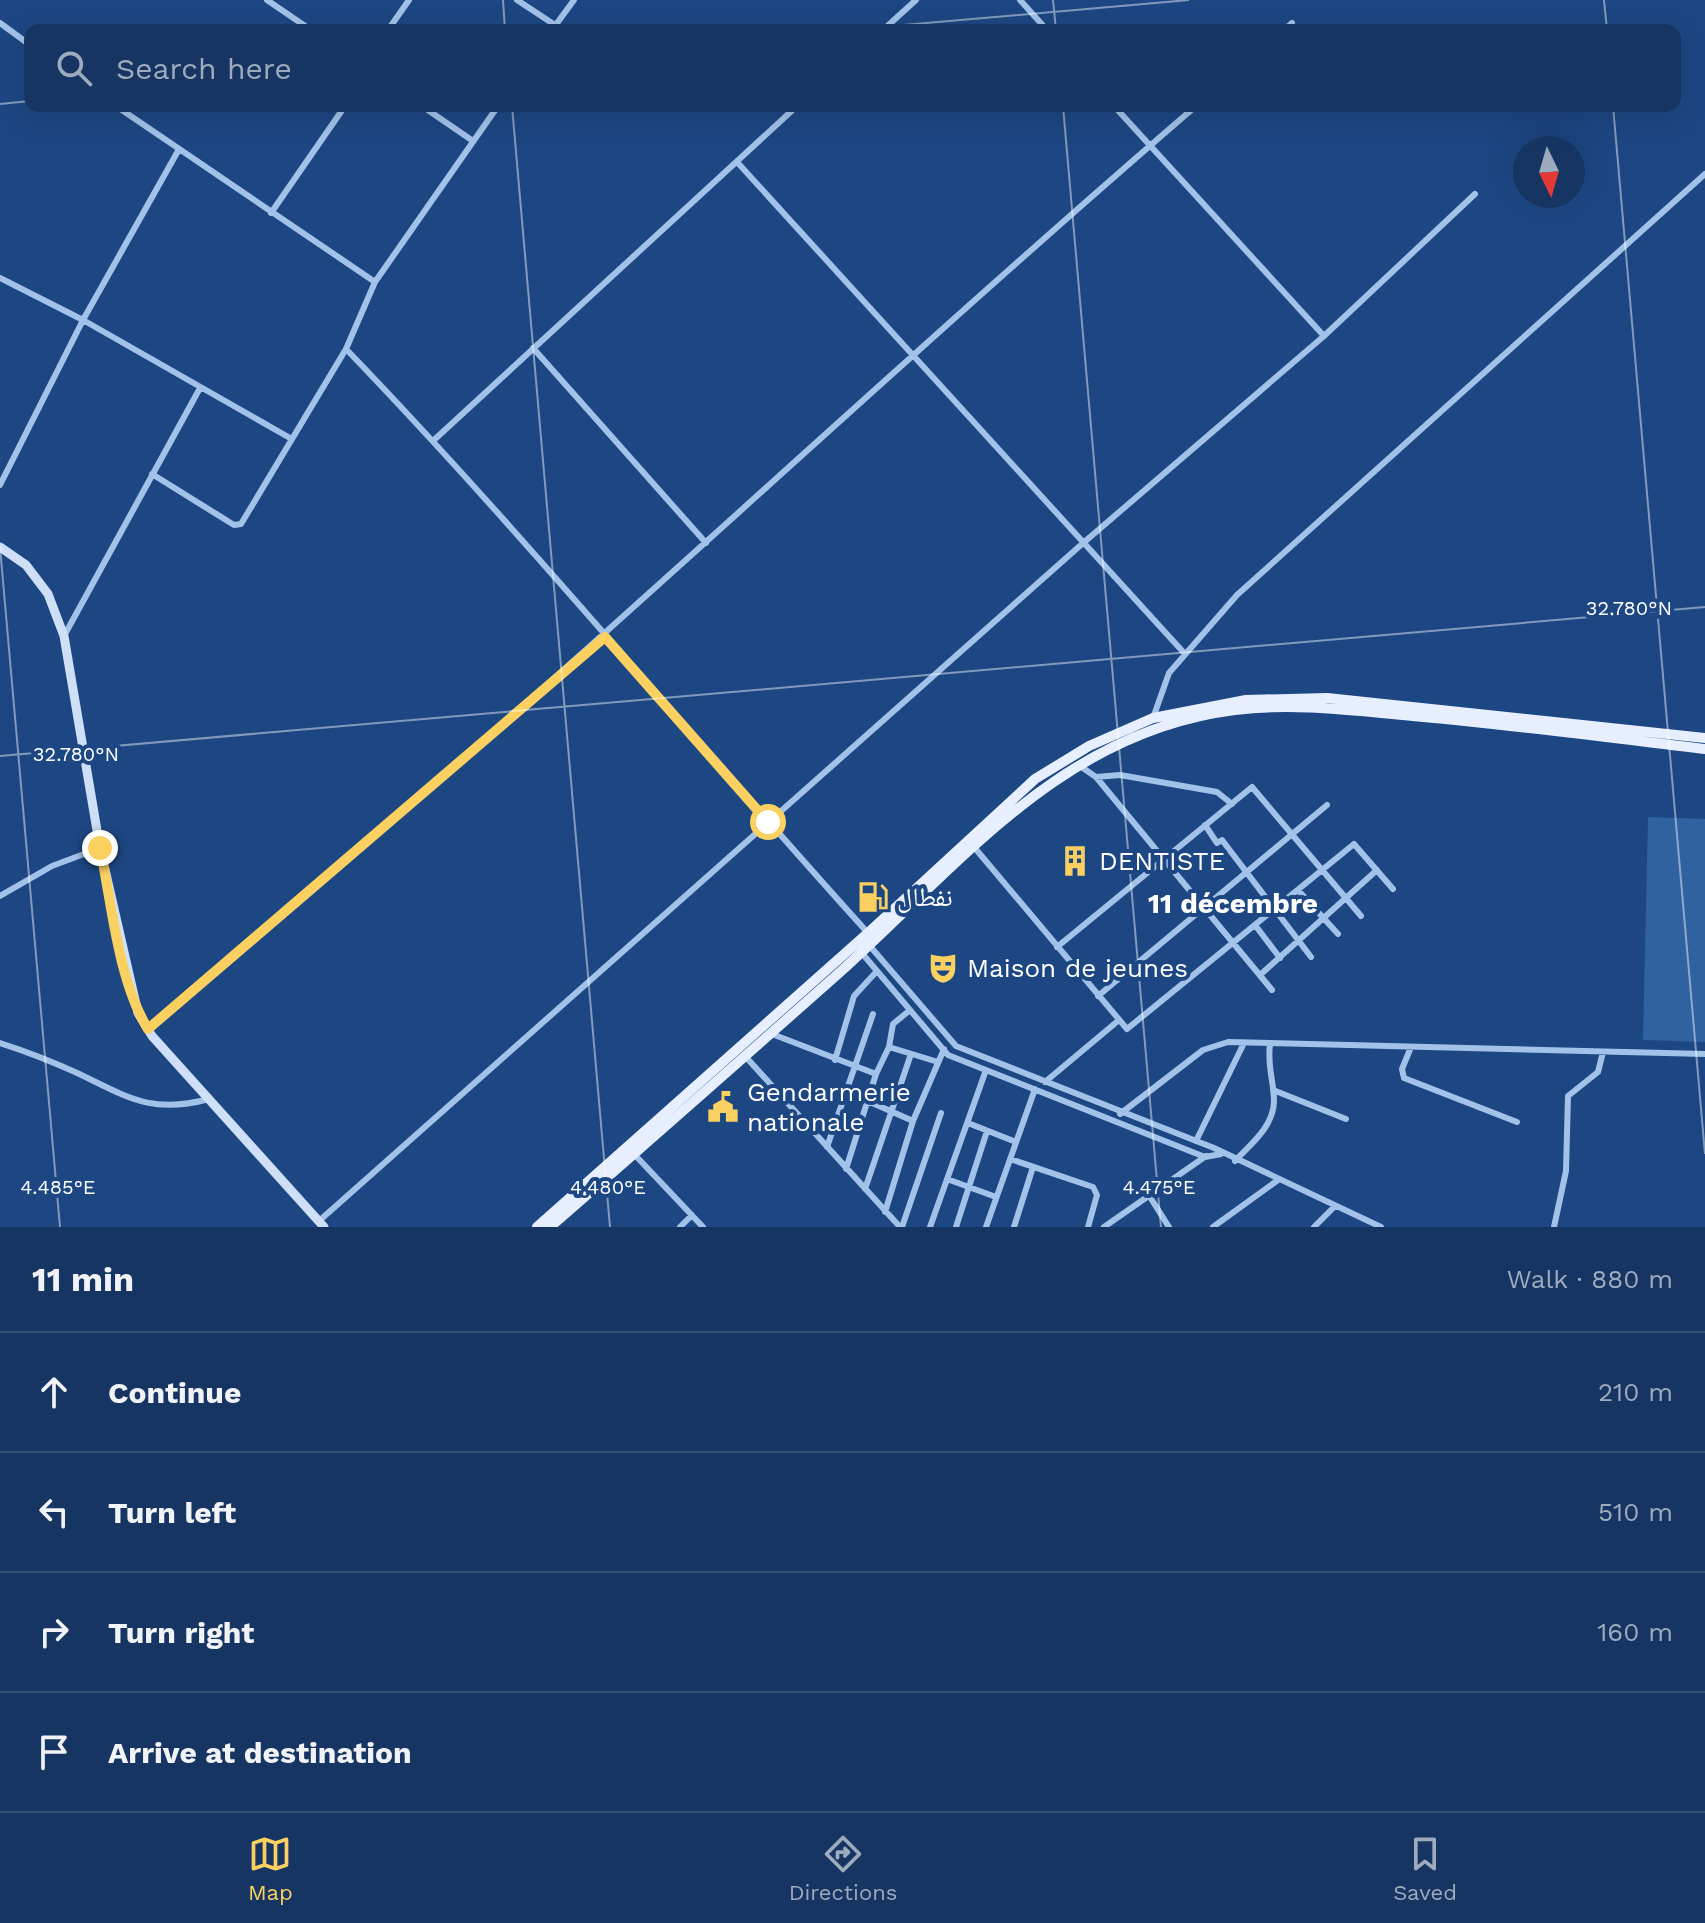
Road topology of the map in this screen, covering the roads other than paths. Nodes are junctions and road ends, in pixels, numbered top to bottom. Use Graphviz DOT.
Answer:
graph roads {
  1 [pos="409,0"];
  2 [pos="517,0"];
  3 [pos="574,0"];
  4 [pos="916,0"];
  5 [pos="1020,0"];
  6 [pos="272,1"];
  7 [pos="0,23"];
  8 [pos="303,24"];
  9 [pos="392,24"];
  10 [pos="548,24"];
  11 [pos="556,24"];
  12 [pos="890,24"];
  13 [pos="1042,24"];
  14 [pos="24,41"];
  15 [pos="124,112"];
  16 [pos="341,112"];
  17 [pos="431,112"];
  18 [pos="494,112"];
  19 [pos="791,112"];
  20 [pos="1119,112"];
  21 [pos="1189,112"];
  22 [pos="473,141"];
  23 [pos="1150,146"];
  24 [pos="178,151"];
  25 [pos="737,162"];
  26 [pos="1705,174"];
  27 [pos="1475,194"];
  28 [pos="271,213"];
  29 [pos="0,278"];
  30 [pos="375,282"];
  31 [pos="83,320"];
  32 [pos="1324,336"];
  33 [pos="533,348"];
  34 [pos="346,349"];
  35 [pos="915,354"];
  36 [pos="200,388"];
  37 [pos="290,438"];
  38 [pos="434,440"];
  39 [pos="152,474"];
  40 [pos="0,485"];
  41 [pos="706,543"];
  42 [pos="1082,544"];
  43 [pos="0,547"];
  44 [pos="64,636"];
  45 [pos="605,637"];
  46 [pos="1185,654"];
  47 [pos="1327,703"];
  48 [pos="1427,712"];
  49 [pos="1153,718"];
  50 [pos="1136,731"];
  51 [pos="1705,738"];
  52 [pos="1705,749"];
  53 [pos="1077,764"];
  54 [pos="1096,777"];
  55 [pos="1232,804"];
  56 [pos="1327,805"];
  57 [pos="768,822"];
  58 [pos="1205,825"];
  59 [pos="1291,835"];
  60 [pos="974,847"];
  61 [pos="100,848"];
  62 [pos="1163,859"];
  63 [pos="1321,870"];
  64 [pos="1377,870"];
  65 [pos="1246,871"];
  66 [pos="1393,889"];
  67 [pos="1298,890"];
  68 [pos="0,896"];
  69 [pos="1346,898"];
  70 [pos="1203,907"];
  71 [pos="1275,909"];
  72 [pos="1361,916"];
  73 [pos="1322,920"];
  74 [pos="1255,925"];
  75 [pos="1338,934"];
  76 [pos="1300,941"];
  77 [pos="866,943"];
  78 [pos="1233,944"];
  79 [pos="1057,947"];
  80 [pos="1311,957"];
  81 [pos="1280,958"];
  82 [pos="877,971"];
  83 [pos="1260,975"];
  84 [pos="1272,990"];
  85 [pos="1098,996"];
  86 [pos="910,1010"];
  87 [pos="873,1014"];
  88 [pos="1119,1020"];
  89 [pos="148,1029"];
  90 [pos="770,1033"];
  91 [pos="0,1043"];
  92 [pos="1244,1043"];
  93 [pos="1270,1044"];
  94 [pos="889,1047"];
  95 [pos="1411,1047"];
  96 [pos="944,1049"];
  97 [pos="1603,1052"];
  98 [pos="911,1054"];
  99 [pos="1705,1054"];
  100 [pos="745,1056"];
  101 [pos="835,1060"];
  102 [pos="938,1062"];
  103 [pos="856,1067"];
  104 [pos="986,1070"];
  105 [pos="876,1074"];
  106 [pos="1045,1082"];
  107 [pos="1035,1089"];
  108 [pos="1273,1090"];
  109 [pos="209,1099"];
  110 [pos="870,1102"];
  111 [pos="891,1111"];
  112 [pos="941,1113"];
  113 [pos="1119,1116"];
  114 [pos="1346,1119"];
  115 [pos="913,1121"];
  116 [pos="1517,1122"];
  117 [pos="968,1123"];
  118 [pos="987,1131"];
  119 [pos="1196,1141"];
  120 [pos="1016,1142"];
  121 [pos="827,1147"];
  122 [pos="1214,1148"];
  123 [pos="634,1154"];
  124 [pos="1221,1154"];
  125 [pos="1205,1157"];
  126 [pos="1010,1159"];
  127 [pos="1235,1161"];
  128 [pos="1033,1167"];
  129 [pos="846,1169"];
  130 [pos="947,1179"];
  131 [pos="1278,1180"];
  132 [pos="969,1186"];
  133 [pos="865,1189"];
  134 [pos="996,1197"];
  135 [pos="1150,1197"];
  136 [pos="1335,1206"];
  137 [pos="885,1212"];
  138 [pos="692,1215"];
  139 [pos="1363,1218"];
  140 [pos="321,1224"];
  141 [pos="537,1227"];
  142 [pos="550,1227"];
  143 [pos="680,1227"];
  144 [pos="703,1227"];
  145 [pos="901,1227"];
  146 [pos="930,1227"];
  147 [pos="956,1227"];
  148 [pos="986,1227"];
  149 [pos="1014,1227"];
  150 [pos="1088,1227"];
  151 [pos="1104,1227"];
  152 [pos="1169,1227"];
  153 [pos="1213,1227"];
  154 [pos="1314,1227"];
  155 [pos="1364,1227"];
  156 [pos="1381,1227"];
  157 [pos="1554,1227"];
  1 -- 9 [label="street"];
  2 -- 10 [label="street"];
  3 -- 11 [label="street"];
  4 -- 12 [label="street"];
  5 -- 13 [label="street"];
  6 -- 8 [label="street"];
  7 -- 14 [label="street"];
  15 -- 24 [label="street"];
  16 -- 28 [label="street"];
  17 -- 22 [label="street"];
  18 -- 22 [label="street"];
  19 -- 25 [label="street"];
  20 -- 23 [label="street"];
  21 -- 23 [label="street"];
  22 -- 30 [label="street"];
  23 -- 32 [label="street"];
  23 -- 35 [label="street"];
  24 -- 28 [label="street"];
  24 -- 31 [label="street"];
  25 -- 33 [label="street"];
  25 -- 35 [label="street"];
  26 -- 46 [label="street"];
  27 -- 32 [label="street"];
  28 -- 30 [label="street"];
  29 -- 31 [label="street"];
  30 -- 34 [label="street"];
  31 -- 36 [label="street"];
  31 -- 40 [label="street"];
  32 -- 42 [label="street"];
  33 -- 38 [label="street"];
  33 -- 41 [label="street"];
  34 -- 37 [label="street"];
  34 -- 38 [label="street"];
  35 -- 41 [label="street"];
  35 -- 42 [label="street"];
  36 -- 37 [label="street"];
  36 -- 39 [label="street"];
  37 -- 39 [label="street"];
  38 -- 45 [label="street"];
  39 -- 44 [label="street"];
  41 -- 45 [label="street"];
  42 -- 46 [label="street"];
  42 -- 57 [label="street"];
  43 -- 44 [label="street"];
  44 -- 61 [label="street"];
  45 -- 57 [label="street"];
  45 -- 89 [label="street"];
  46 -- 49 [label="street"];
  47 -- 48 [label="main road"];
  47 -- 49 [label="main road"];
  47 -- 50 [label="main road"];
  48 -- 51 [label="main road"];
  48 -- 52 [label="main road"];
  49 -- 50 [label="main road"];
  50 -- 53 [label="main road"];
  50 -- 77 [label="main road"];
  53 -- 54 [label="street"];
  53 -- 60 [label="main road"];
  54 -- 55 [label="street"];
  54 -- 62 [label="street"];
  55 -- 58 [label="street"];
  55 -- 59 [label="street"];
  56 -- 59 [label="street"];
  57 -- 77 [label="street"];
  57 -- 140 [label="street"];
  58 -- 62 [label="street"];
  58 -- 65 [label="street"];
  59 -- 63 [label="street"];
  59 -- 65 [label="street"];
  60 -- 77 [label="main road"];
  60 -- 79 [label="street"];
  61 -- 68 [label="street"];
  61 -- 89 [label="street"];
  62 -- 70 [label="street"];
  62 -- 79 [label="street"];
  63 -- 64 [label="street"];
  63 -- 67 [label="street"];
  63 -- 69 [label="street"];
  64 -- 66 [label="street"];
  64 -- 69 [label="street"];
  65 -- 70 [label="street"];
  65 -- 71 [label="street"];
  67 -- 71 [label="street"];
  67 -- 73 [label="street"];
  69 -- 72 [label="street"];
  69 -- 73 [label="street"];
  70 -- 78 [label="street"];
  70 -- 85 [label="street"];
  71 -- 74 [label="street"];
  71 -- 76 [label="street"];
  73 -- 75 [label="street"];
  73 -- 76 [label="street"];
  74 -- 78 [label="street"];
  74 -- 81 [label="street"];
  76 -- 80 [label="street"];
  76 -- 81 [label="street"];
  77 -- 82 [label="street"];
  77 -- 90 [label="main road"];
  77 -- 106 [label="street"];
  77 -- 141 [label="main road"];
  78 -- 83 [label="street"];
  78 -- 88 [label="street"];
  79 -- 85 [label="street"];
  81 -- 83 [label="street"];
  82 -- 86 [label="street"];
  82 -- 101 [label="street"];
  83 -- 84 [label="street"];
  85 -- 88 [label="street"];
  86 -- 94 [label="street"];
  86 -- 96 [label="street"];
  87 -- 103 [label="street"];
  88 -- 106 [label="street"];
  89 -- 109 [label="street"];
  90 -- 100 [label="main road"];
  90 -- 101 [label="street"];
  91 -- 109 [label="street"];
  92 -- 93 [label="street"];
  92 -- 113 [label="street"];
  92 -- 119 [label="street"];
  93 -- 95 [label="street"];
  93 -- 108 [label="street"];
  94 -- 98 [label="street"];
  94 -- 105 [label="street"];
  95 -- 97 [label="street"];
  95 -- 116 [label="street"];
  96 -- 102 [label="street"];
  96 -- 104 [label="street"];
  97 -- 99 [label="street"];
  97 -- 157 [label="street"];
  98 -- 102 [label="street"];
  98 -- 111 [label="street"];
  100 -- 121 [label="street"];
  100 -- 123 [label="main road"];
  101 -- 103 [label="street"];
  102 -- 115 [label="street"];
  103 -- 105 [label="street"];
  103 -- 121 [label="street"];
  104 -- 107 [label="street"];
  104 -- 117 [label="street"];
  105 -- 110 [label="street"];
  106 -- 113 [label="street"];
  107 -- 113 [label="street"];
  107 -- 120 [label="street"];
  108 -- 114 [label="street"];
  108 -- 127 [label="street"];
  109 -- 140 [label="street"];
  110 -- 111 [label="street"];
  110 -- 129 [label="street"];
  111 -- 115 [label="street"];
  111 -- 133 [label="street"];
  112 -- 145 [label="street"];
  113 -- 119 [label="street"];
  113 -- 125 [label="street"];
  115 -- 137 [label="street"];
  117 -- 118 [label="street"];
  117 -- 130 [label="street"];
  118 -- 120 [label="street"];
  118 -- 132 [label="street"];
  119 -- 122 [label="street"];
  120 -- 126 [label="street"];
  121 -- 129 [label="street"];
  122 -- 124 [label="street"];
  122 -- 125 [label="street"];
  123 -- 138 [label="street"];
  123 -- 142 [label="main road"];
  124 -- 125 [label="street"];
  124 -- 127 [label="street"];
  125 -- 135 [label="street"];
  126 -- 128 [label="street"];
  126 -- 134 [label="street"];
  127 -- 131 [label="street"];
  128 -- 149 [label="street"];
  128 -- 150 [label="street"];
  129 -- 133 [label="street"];
  130 -- 132 [label="street"];
  130 -- 146 [label="street"];
  131 -- 136 [label="street"];
  131 -- 153 [label="street"];
  132 -- 134 [label="street"];
  132 -- 147 [label="street"];
  133 -- 137 [label="street"];
  134 -- 148 [label="street"];
  135 -- 151 [label="street"];
  135 -- 152 [label="street"];
  136 -- 139 [label="street"];
  136 -- 154 [label="street"];
  137 -- 145 [label="street"];
  138 -- 143 [label="street"];
  138 -- 144 [label="street"];
  139 -- 155 [label="street"];
  139 -- 156 [label="street"];
}
